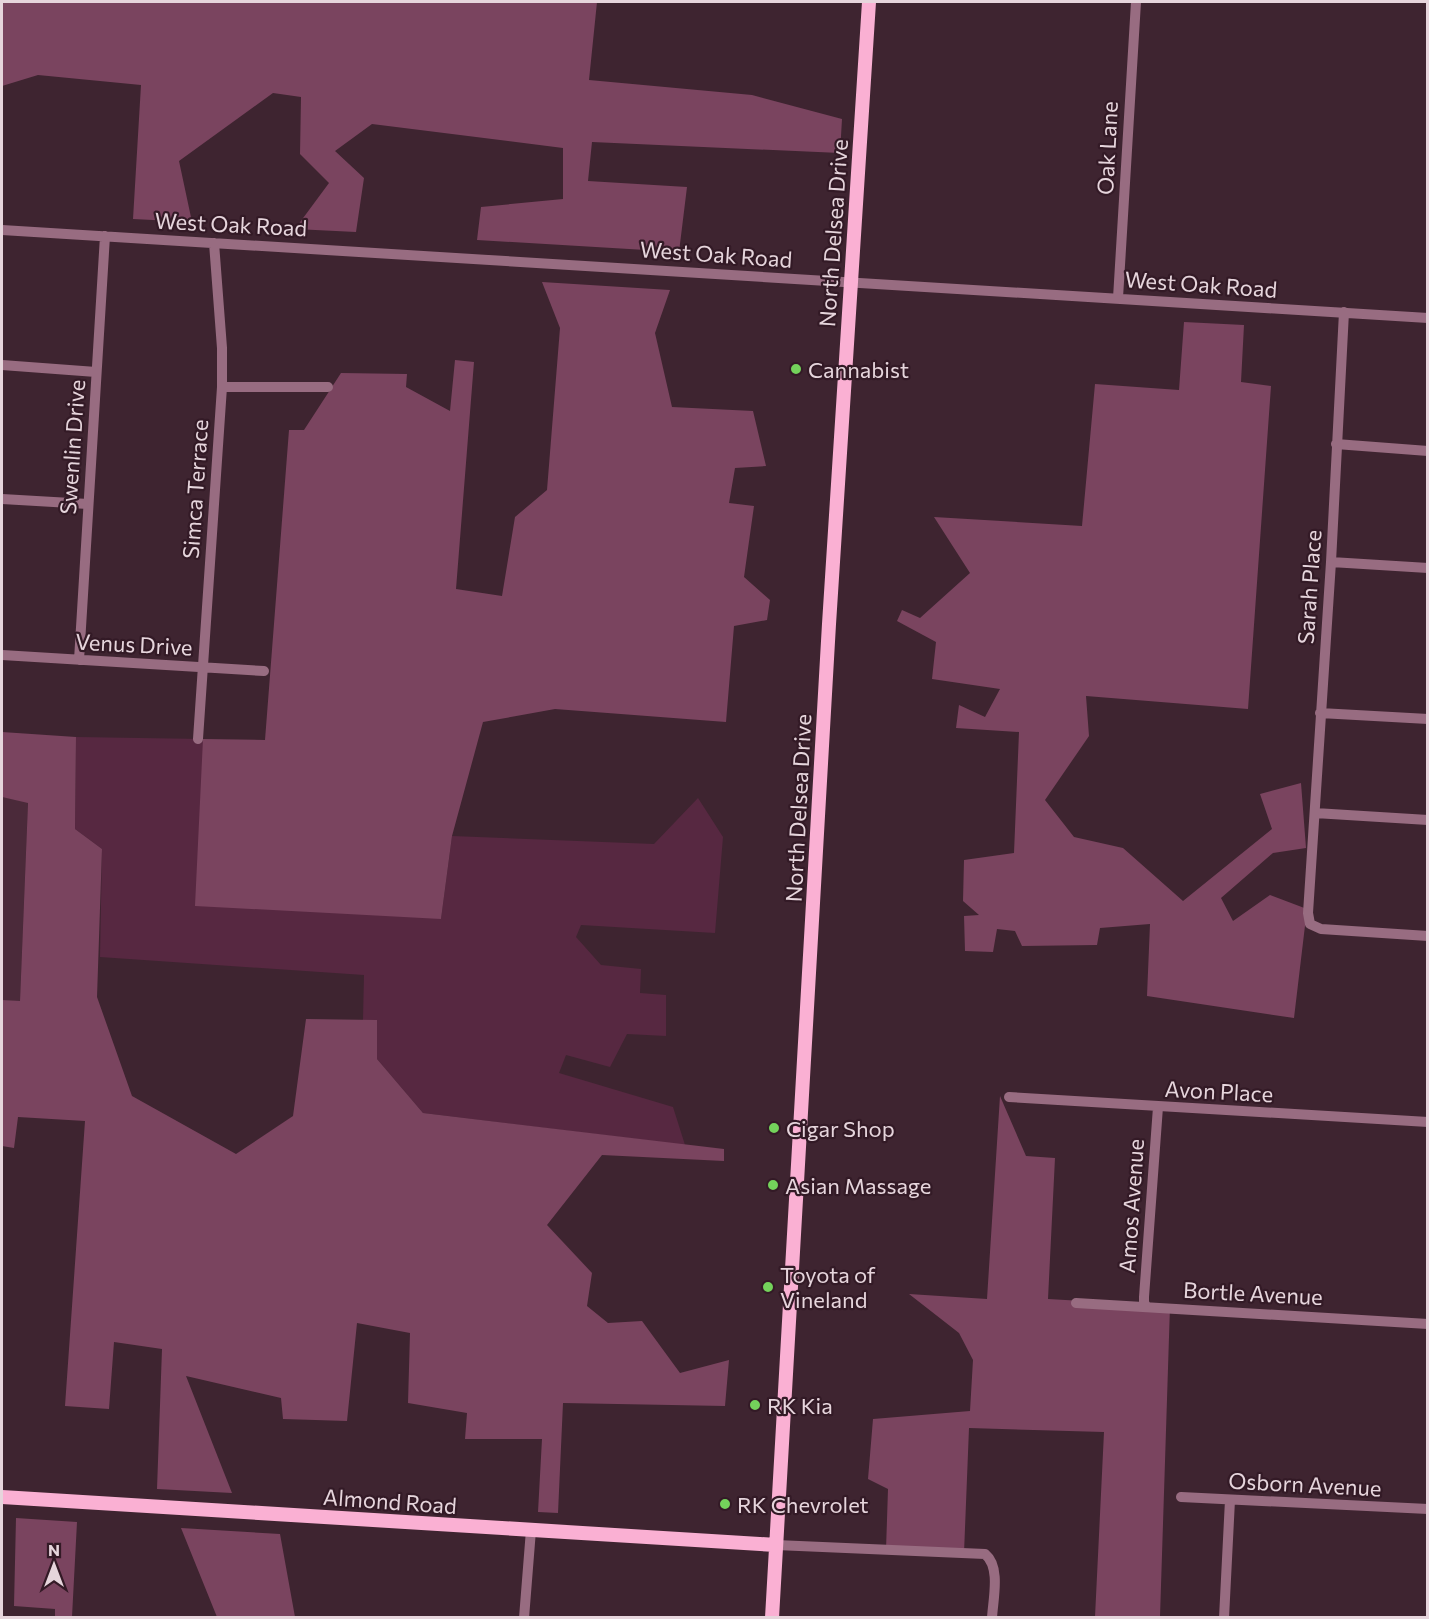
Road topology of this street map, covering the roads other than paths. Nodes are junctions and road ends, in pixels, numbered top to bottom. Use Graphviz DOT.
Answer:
graph roads {
  1 [pos="869,2"];
  2 [pos="1136,2"];
  3 [pos="2,230"];
  4 [pos="105,236"];
  5 [pos="213,243"];
  6 [pos="851,282"];
  7 [pos="1118,298"];
  8 [pos="1344,312"];
  9 [pos="1428,318"];
  10 [pos="2,365"];
  11 [pos="96,372"];
  12 [pos="222,387"];
  13 [pos="328,387"];
  14 [pos="1336,444"];
  15 [pos="1428,451"];
  16 [pos="2,499"];
  17 [pos="88,504"];
  18 [pos="1331,562"];
  19 [pos="1428,568"];
  20 [pos="2,655"];
  21 [pos="79,660"];
  22 [pos="203,667"];
  23 [pos="264,671"];
  24 [pos="1320,713"];
  25 [pos="1428,719"];
  26 [pos="198,739"];
  27 [pos="1315,813"];
  28 [pos="1428,820"];
  29 [pos="1428,936"];
  30 [pos="1009,1097"];
  31 [pos="1158,1107"];
  32 [pos="1428,1122"];
  33 [pos="1076,1303"];
  34 [pos="1148,1307"];
  35 [pos="1428,1324"];
  36 [pos="2,1497"];
  37 [pos="1181,1497"];
  38 [pos="1230,1500"];
  39 [pos="1428,1509"];
  40 [pos="531,1530"];
  41 [pos="776,1545"];
  42 [pos="524,1617"];
  43 [pos="772,1617"];
  44 [pos="992,1617"];
  45 [pos="1224,1617"];
  1 -- 6 [label="main road, North Delsea Drive"];
  2 -- 7 [label="street, Oak Lane"];
  3 -- 4 [label="street, West Oak Road"];
  4 -- 5 [label="street, West Oak Road"];
  4 -- 11 [label="street, Swenlin Drive"];
  5 -- 6 [label="street, West Oak Road"];
  5 -- 12 [label="street, Simca Terrace"];
  6 -- 7 [label="street, West Oak Road"];
  6 -- 41 [label="main road, North Delsea Drive"];
  7 -- 8 [label="street, West Oak Road"];
  8 -- 9 [label="street, West Oak Road"];
  8 -- 14 [label="street, Sarah Place"];
  10 -- 11 [label="street"];
  11 -- 17 [label="street, Swenlin Drive"];
  12 -- 13 [label="street"];
  12 -- 22 [label="street, Simca Terrace"];
  14 -- 15 [label="street"];
  14 -- 18 [label="street, Sarah Place"];
  16 -- 17 [label="street"];
  17 -- 21 [label="street, Swenlin Drive"];
  18 -- 19 [label="street"];
  18 -- 24 [label="street, Sarah Place"];
  20 -- 21 [label="street, Venus Drive"];
  21 -- 22 [label="street, Venus Drive"];
  22 -- 23 [label="street, Venus Drive"];
  22 -- 26 [label="street, Simca Terrace"];
  24 -- 25 [label="street"];
  24 -- 27 [label="street, Sarah Place"];
  27 -- 28 [label="street"];
  27 -- 29 [label="street, Sarah Place"];
  30 -- 31 [label="street, Avon Place"];
  31 -- 32 [label="street, Avon Place"];
  31 -- 34 [label="street, Amos Avenue"];
  33 -- 34 [label="street, Bortle Avenue"];
  34 -- 35 [label="street, Bortle Avenue"];
  36 -- 40 [label="main road, Almond Road"];
  37 -- 38 [label="street, Osborn Avenue"];
  38 -- 39 [label="street, Osborn Avenue"];
  38 -- 45 [label="street"];
  40 -- 41 [label="main road, Almond Road"];
  40 -- 42 [label="street"];
  41 -- 43 [label="main road, North Delsea Drive"];
  41 -- 44 [label="street"];
}
